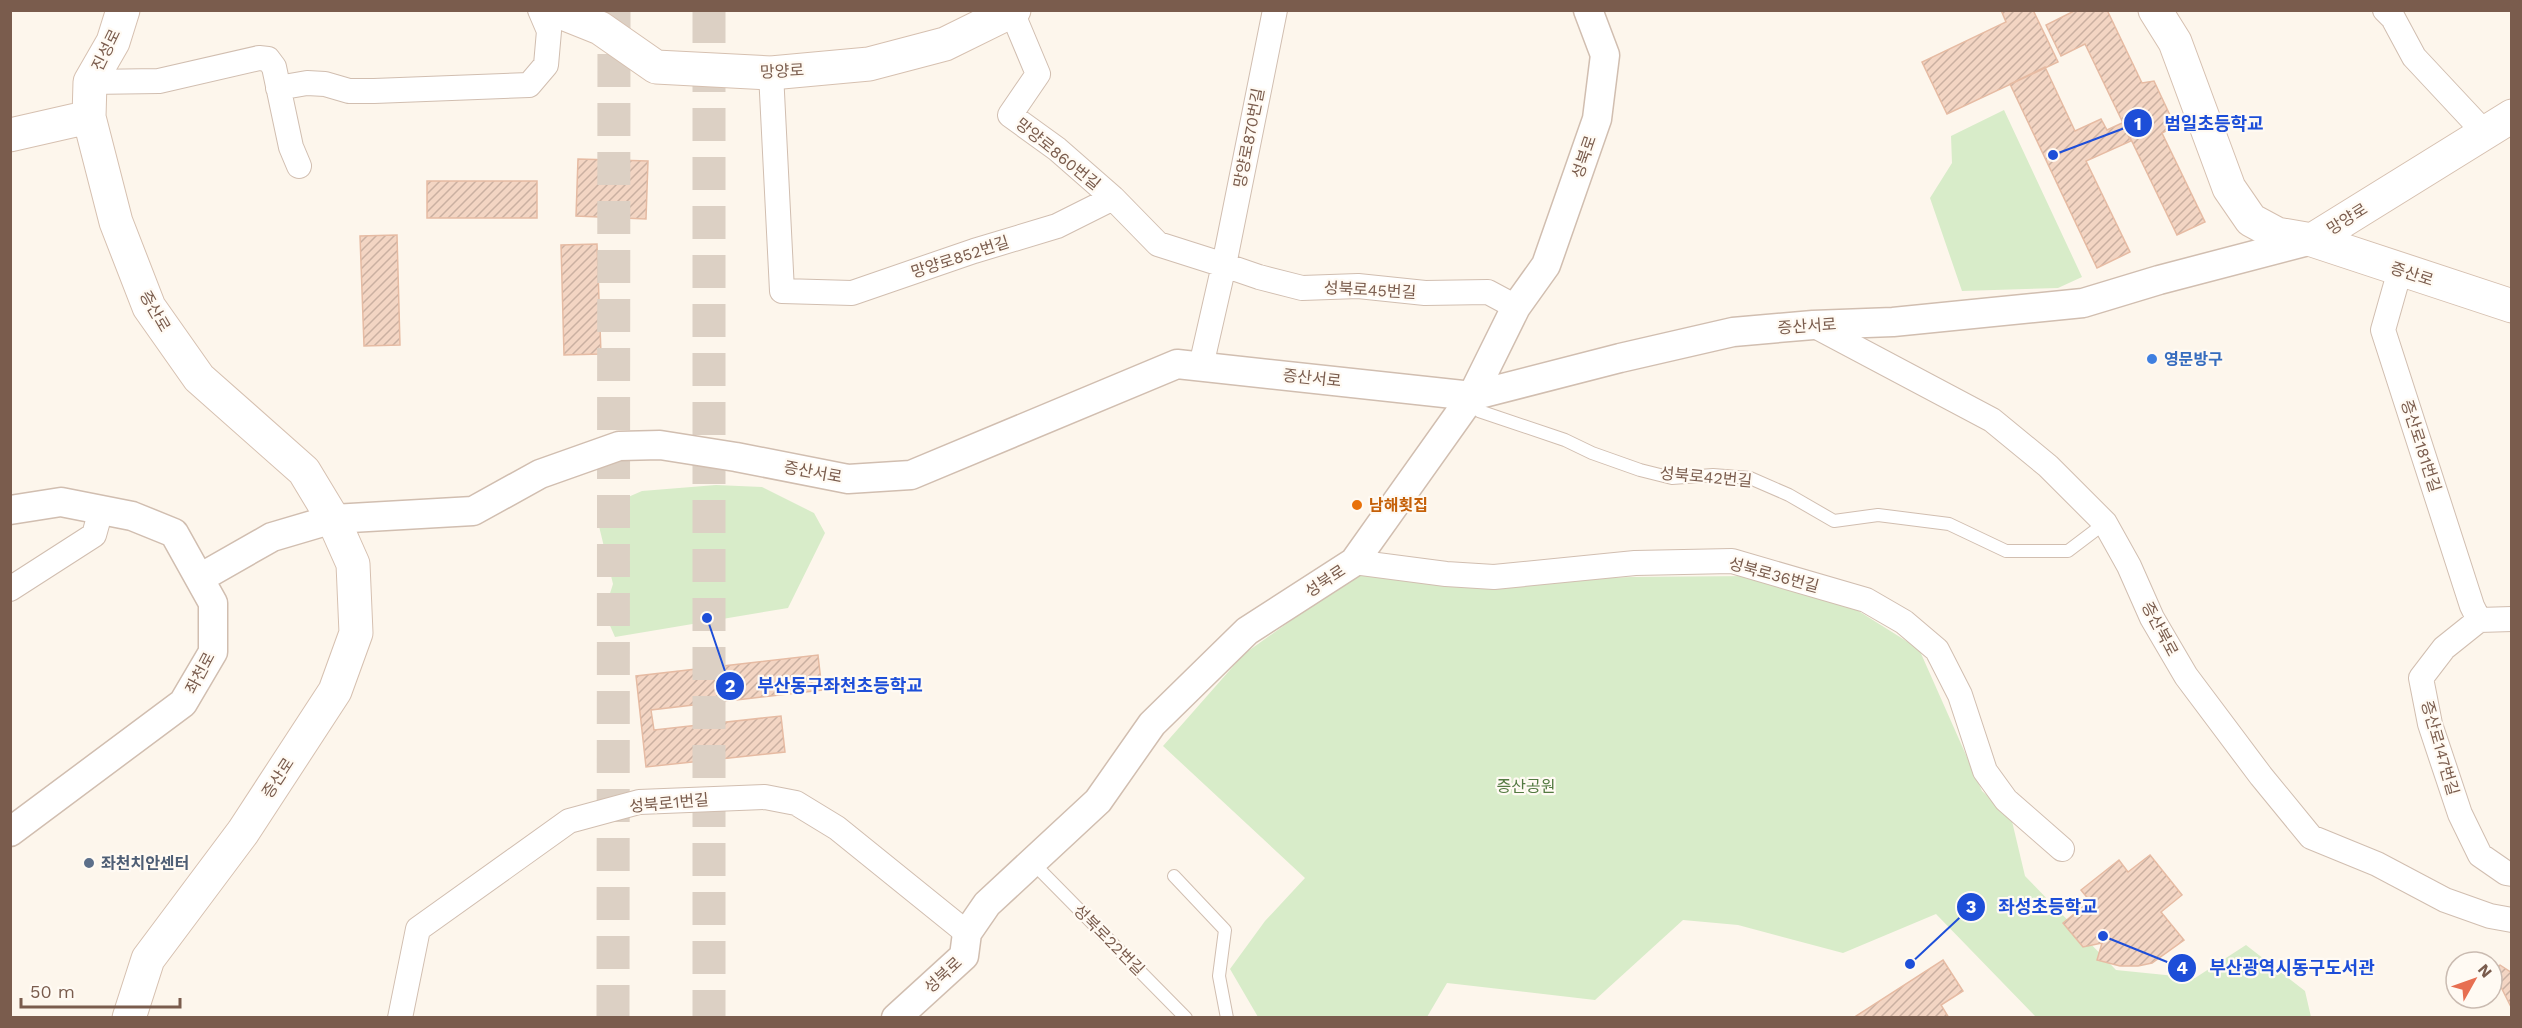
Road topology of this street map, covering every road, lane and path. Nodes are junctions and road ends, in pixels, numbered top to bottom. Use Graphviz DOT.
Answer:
graph roads {
  1 [pos="123,10"];
  2 [pos="540,10"];
  3 [pos="555,10"];
  4 [pos="1275,10"];
  5 [pos="1588,10"];
  6 [pos="2155,10"];
  7 [pos="2385,10"];
  8 [pos="1013,11"];
  9 [pos="771,73"];
  10 [pos="90,82"];
  11 [pos="278,88"];
  12 [pos="89,117"];
  13 [pos="2498,124"];
  14 [pos="10,135"];
  15 [pos="298,165"];
  16 [pos="1113,198"];
  17 [pos="2312,240"];
  18 [pos="1224,265"];
  19 [pos="2400,270"];
  20 [pos="2511,306"];
  21 [pos="1516,307"];
  22 [pos="1813,325"];
  23 [pos="1201,366"];
  24 [pos="1472,396"];
  25 [pos="10,510"];
  26 [pos="102,510"];
  27 [pos="333,519"];
  28 [pos="2104,523"];
  29 [pos="1354,562"];
  30 [pos="200,578"];
  31 [pos="10,589"];
  32 [pos="2511,619"];
  33 [pos="2479,620"];
  34 [pos="10,832"];
  35 [pos="2062,849"];
  36 [pos="1032,862"];
  37 [pos="2511,873"];
  38 [pos="1174,876"];
  39 [pos="2511,920"];
  40 [pos="967,933"];
  41 [pos="129,1017"];
  42 [pos="400,1017"];
  43 [pos="896,1017"];
  44 [pos="1186,1017"];
  45 [pos="1227,1017"];
  1 -- 10 [label="main road, 진성로"];
  2 -- 11 [label="street"];
  3 -- 9 [label="main road, 망양로"];
  4 -- 18 [label="street, 망양로870번길"];
  5 -- 21 [label="street, 성북로"];
  6 -- 17 [label="main road, 망양로"];
  7 -- 13 [label="street"];
  8 -- 9 [label="main road, 망양로"];
  8 -- 16 [label="street, 망양로860번길"];
  9 -- 16 [label="street, 망양로852번길"];
  10 -- 11 [label="street"];
  10 -- 12 [label="main road, 진성로"];
  11 -- 15 [label="street"];
  12 -- 14 [label="main road"];
  12 -- 27 [label="main road, 증산로"];
  13 -- 17 [label="main road, 망양로"];
  16 -- 18 [label="street"];
  17 -- 19 [label="main road, 증산로"];
  17 -- 22 [label="street, 증산서로"];
  18 -- 21 [label="street, 성북로45번길"];
  18 -- 23 [label="street"];
  19 -- 20 [label="main road, 증산로"];
  19 -- 33 [label="street, 증산로181번길"];
  21 -- 24 [label="street, 성북로"];
  22 -- 24 [label="street, 증산서로"];
  22 -- 28 [label="street, 증산북로"];
  23 -- 24 [label="street, 증산서로"];
  23 -- 27 [label="street, 증산서로"];
  24 -- 28 [label="lane, 성북로42번길"];
  24 -- 29 [label="street, 성북로"];
  25 -- 26 [label="street, 좌천로"];
  26 -- 30 [label="street, 좌천로"];
  26 -- 31 [label="street"];
  27 -- 30 [label="street"];
  27 -- 41 [label="main road, 증산로"];
  28 -- 39 [label="street, 증산북로"];
  29 -- 35 [label="street, 성북로36번길"];
  29 -- 36 [label="street, 성북로"];
  30 -- 34 [label="street, 좌천로"];
  32 -- 33 [label="street"];
  33 -- 37 [label="street, 증산로147번길"];
  36 -- 40 [label="street, 성북로"];
  36 -- 44 [label="lane, 성북로22번길"];
  38 -- 45 [label="lane"];
  40 -- 42 [label="street, 성북로1번길"];
  40 -- 43 [label="street, 성북로"];
}
